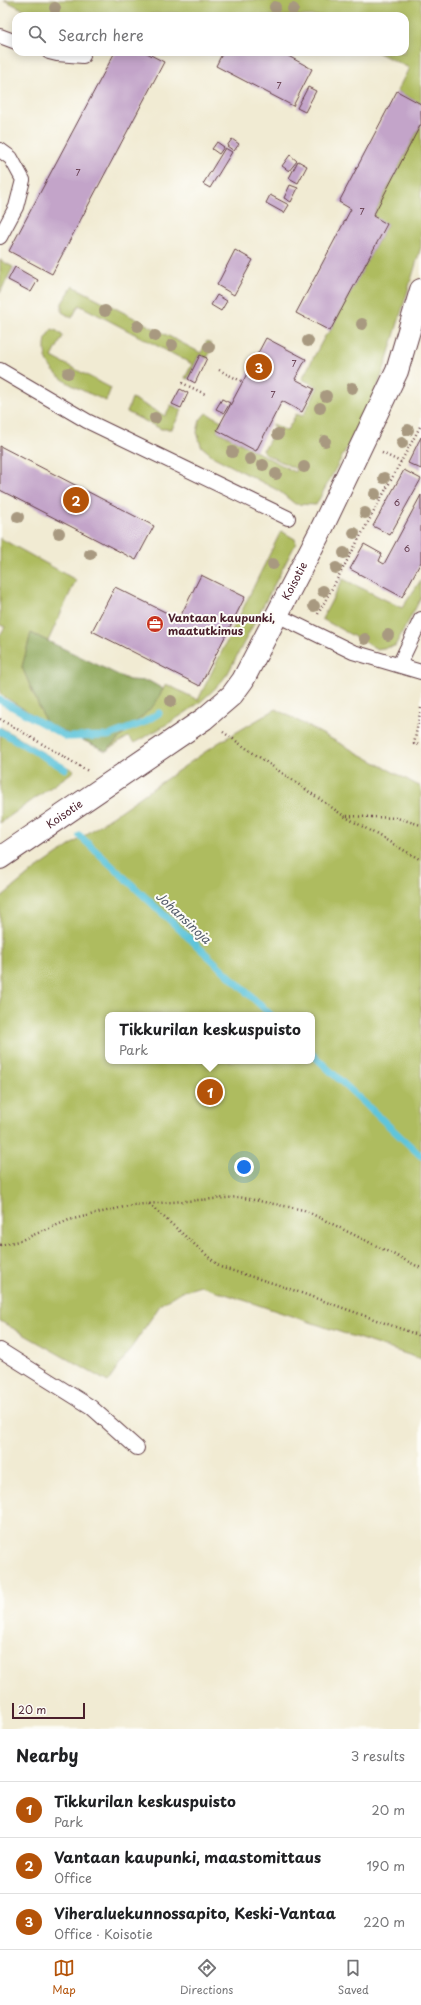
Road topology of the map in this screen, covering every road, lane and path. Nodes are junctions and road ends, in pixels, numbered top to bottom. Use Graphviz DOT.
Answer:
graph roads {
  1 [pos="0,36"];
  2 [pos="12,40"];
  3 [pos="0,150"];
  4 [pos="0,237"];
  5 [pos="421,290"];
  6 [pos="0,370"];
  7 [pos="219,370"];
  8 [pos="243,382"];
  9 [pos="182,383"];
  10 [pos="206,394"];
  11 [pos="421,425"];
  12 [pos="380,452"];
  13 [pos="401,462"];
  14 [pos="288,518"];
  15 [pos="277,615"];
  16 [pos="421,620"];
  17 [pos="309,630"];
  18 [pos="399,665"];
  19 [pos="421,672"];
  20 [pos="421,708"];
  21 [pos="0,719"];
  22 [pos="204,719"];
  23 [pos="421,745"];
  24 [pos="106,784"];
  25 [pos="344,816"];
  26 [pos="421,825"];
  27 [pos="0,858"];
  28 [pos="421,860"];
  29 [pos="149,1203"];
  30 [pos="0,1245"];
  31 [pos="421,1268"];
  32 [pos="421,1336"];
  33 [pos="0,1350"];
  34 [pos="137,1448"];
  1 -- 2 [label="lane"];
  3 -- 4 [label="lane"];
  5 -- 15 [label="street, Koisotie"];
  6 -- 14 [label="lane"];
  7 -- 8 [label="path"];
  9 -- 10 [label="path"];
  11 -- 13 [label="path"];
  12 -- 13 [label="path"];
  13 -- 17 [label="path"];
  15 -- 17 [label="lane"];
  15 -- 22 [label="street, Koisotie"];
  16 -- 18 [label="lane"];
  17 -- 18 [label="lane"];
  18 -- 19 [label="lane"];
  20 -- 23 [label="path"];
  21 -- 24 [label="path"];
  22 -- 24 [label="street, Koisotie"];
  22 -- 25 [label="path"];
  24 -- 27 [label="street, Koisotie"];
  25 -- 26 [label="path"];
  25 -- 28 [label="path"];
  29 -- 30 [label="path"];
  29 -- 31 [label="path"];
  29 -- 32 [label="path"];
  33 -- 34 [label="lane"];
}
